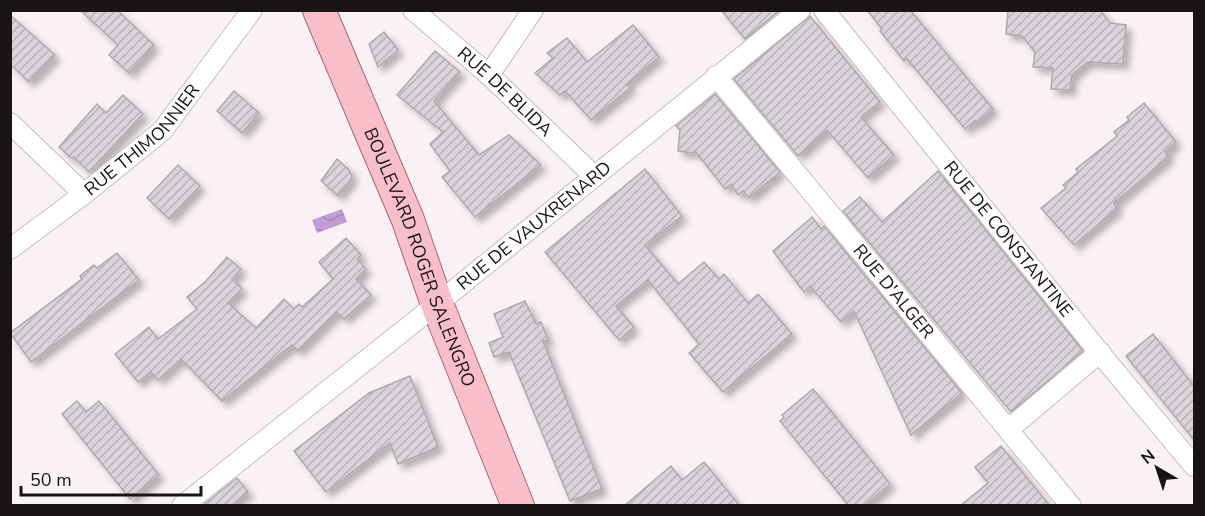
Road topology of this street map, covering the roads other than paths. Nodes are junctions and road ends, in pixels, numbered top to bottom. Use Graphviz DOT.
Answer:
graph roads {
  1 [pos="252,10"];
  2 [pos="319,10"];
  3 [pos="413,10"];
  4 [pos="533,10"];
  5 [pos="800,10"];
  6 [pos="824,10"];
  7 [pos="489,75"];
  8 [pos="716,76"];
  9 [pos="10,123"];
  10 [pos="594,176"];
  11 [pos="84,194"];
  12 [pos="10,249"];
  13 [pos="437,304"];
  14 [pos="1100,352"];
  15 [pos="1009,429"];
  16 [pos="1194,466"];
  17 [pos="182,506"];
  18 [pos="518,506"];
  19 [pos="1071,506"];
  1 -- 11 [label="street, RUE THIMONNIER"];
  2 -- 13 [label="main road, BOULEVARD ROGER SALENGRO"];
  3 -- 7 [label="street, RUE DE BLIDA"];
  4 -- 7 [label="street"];
  5 -- 8 [label="street, RUE DE VAUXRENARD"];
  6 -- 14 [label="street, RUE DE CONSTANTINE"];
  7 -- 10 [label="street, RUE DE BLIDA"];
  8 -- 10 [label="street, RUE DE VAUXRENARD"];
  8 -- 15 [label="street, RUE D'ALGER"];
  9 -- 11 [label="street"];
  10 -- 13 [label="street, RUE DE VAUXRENARD"];
  11 -- 12 [label="street, RUE THIMONNIER"];
  13 -- 17 [label="street, RUE DE VAUXRENARD"];
  13 -- 18 [label="main road, BOULEVARD ROGER SALENGRO"];
  14 -- 15 [label="street"];
  14 -- 16 [label="street, RUE DE CONSTANTINE"];
  15 -- 19 [label="street, RUE D'ALGER"];
}
